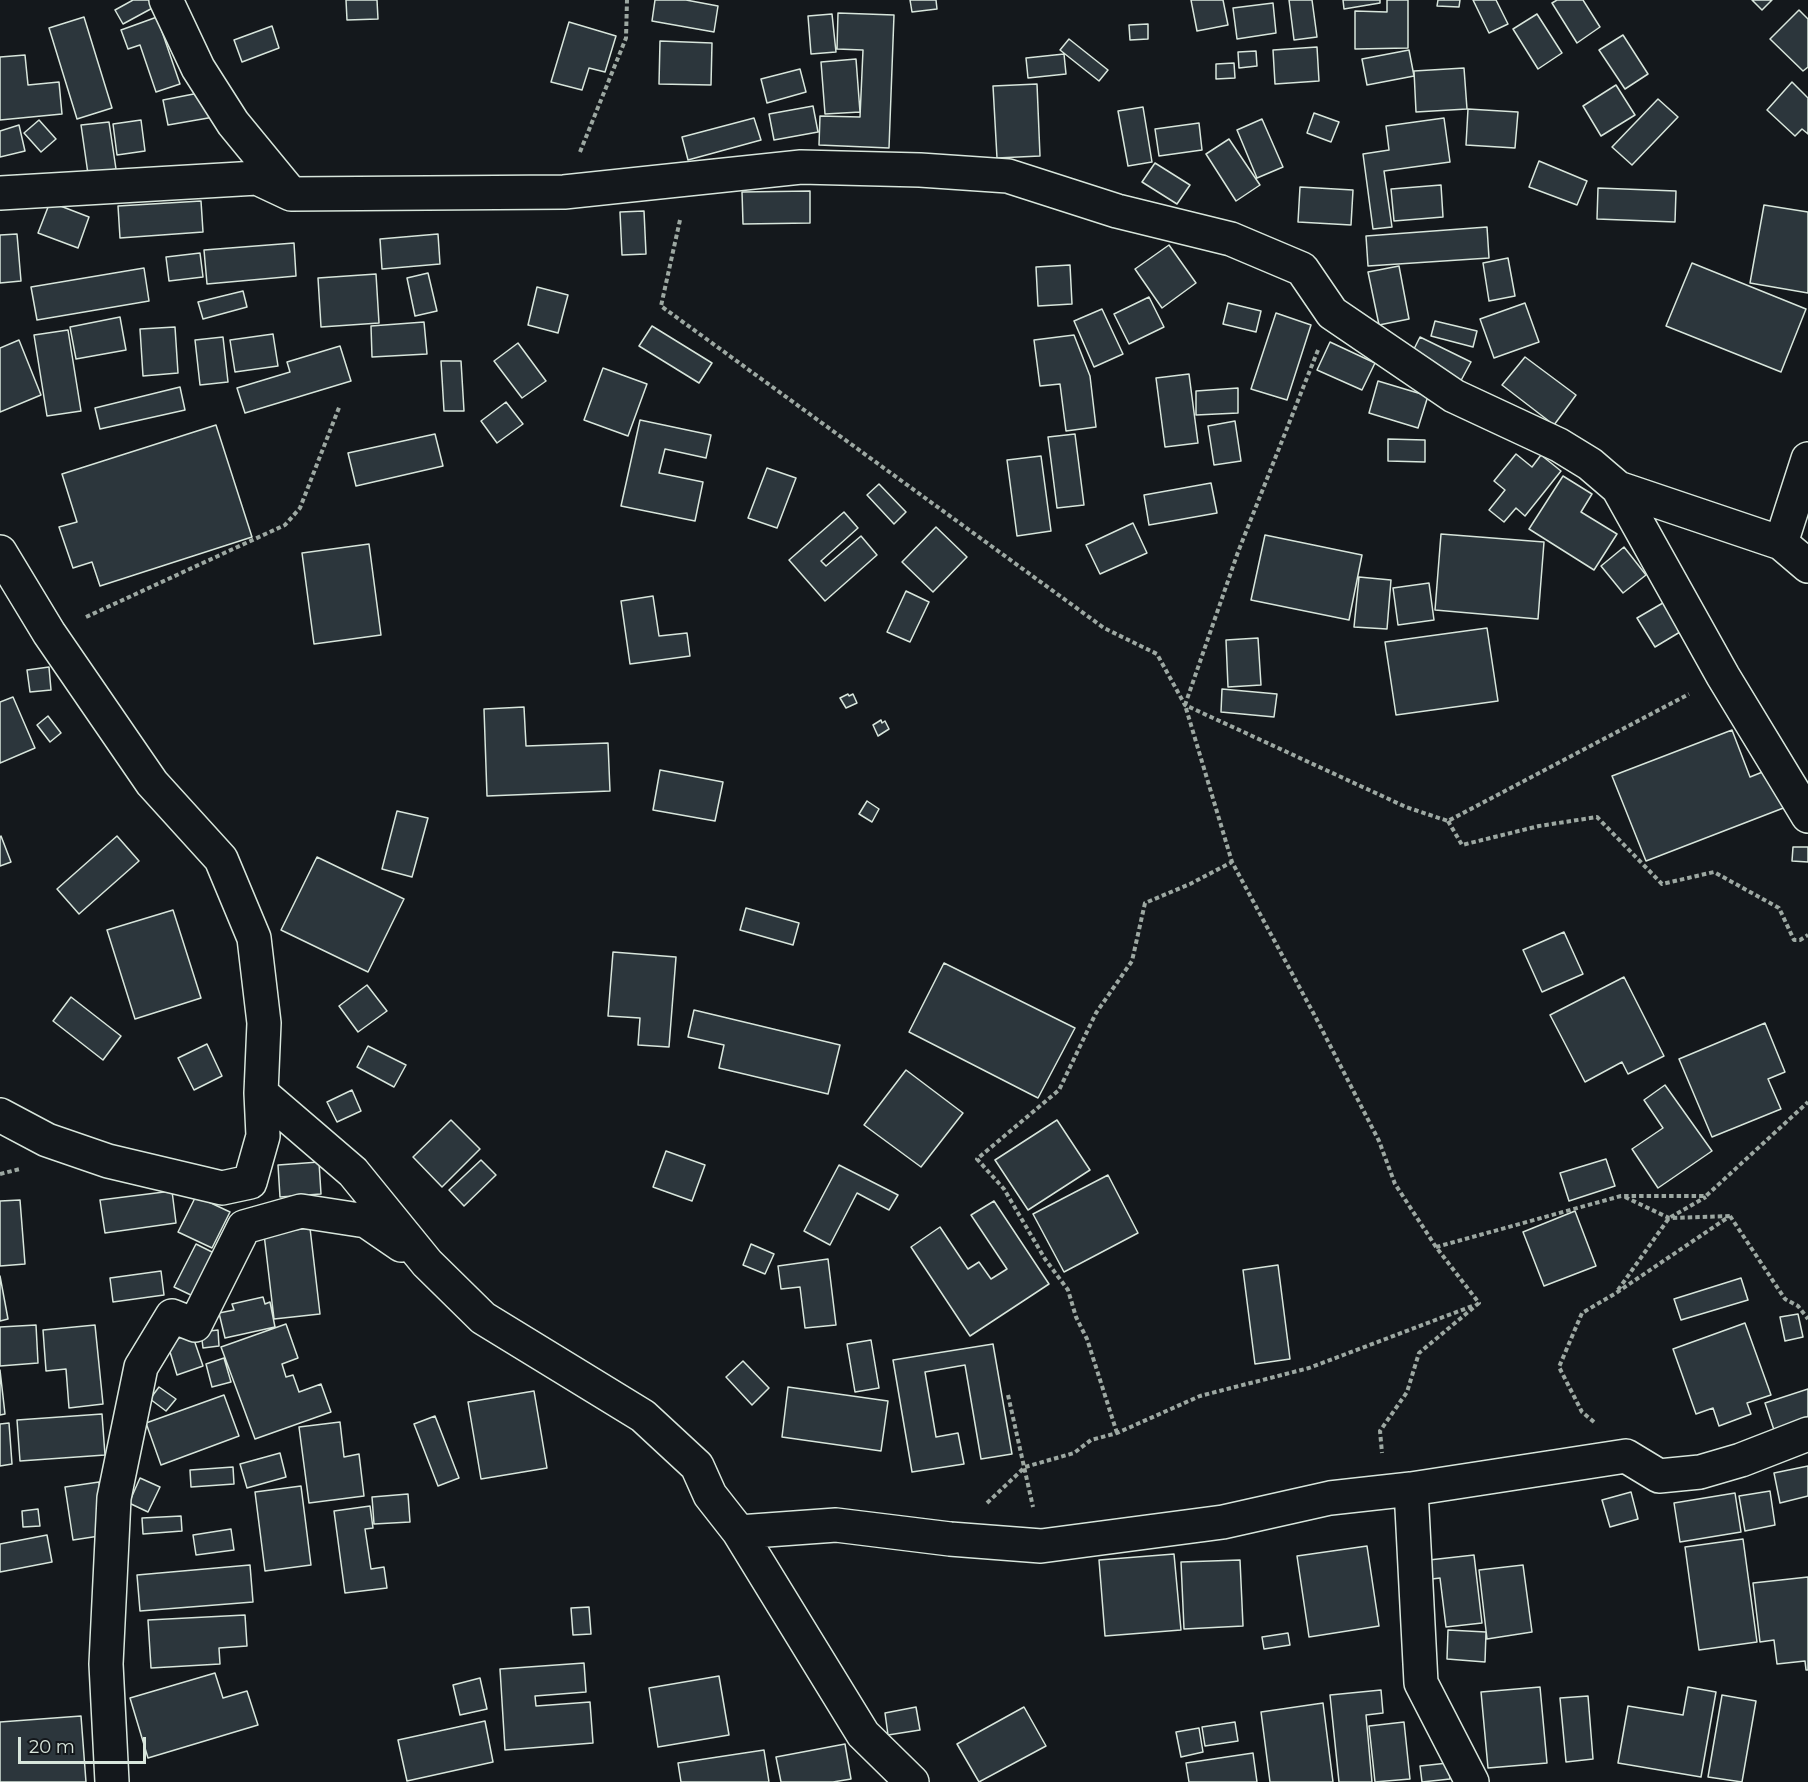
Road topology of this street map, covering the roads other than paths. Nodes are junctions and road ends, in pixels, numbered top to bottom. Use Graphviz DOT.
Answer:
graph roads {
  1 [pos="166,0"];
  2 [pos="0,193"];
  3 [pos="291,194"];
  4 [pos="1808,459"];
  5 [pos="1618,488"];
  6 [pos="1781,543"];
  7 [pos="0,552"];
  8 [pos="1808,566"];
  9 [pos="1808,816"];
  10 [pos="261,1093"];
  11 [pos="0,1115"];
  12 [pos="427,1263"];
  13 [pos="1808,1434"];
  14 [pos="1398,1490"];
  15 [pos="739,1532"];
  16 [pos="112,1782"];
  17 [pos="912,1782"];
  18 [pos="1472,1782"];
  1 -- 3 [label="street"];
  2 -- 3 [label="street"];
  3 -- 5 [label="street"];
  4 -- 6 [label="street"];
  5 -- 6 [label="street"];
  5 -- 9 [label="street"];
  6 -- 8 [label="street"];
  7 -- 10 [label="street"];
  10 -- 11 [label="street"];
  10 -- 12 [label="street"];
  12 -- 15 [label="street"];
  12 -- 16 [label="street"];
  13 -- 14 [label="street"];
  14 -- 15 [label="street"];
  14 -- 18 [label="street"];
  15 -- 17 [label="street"];
}
